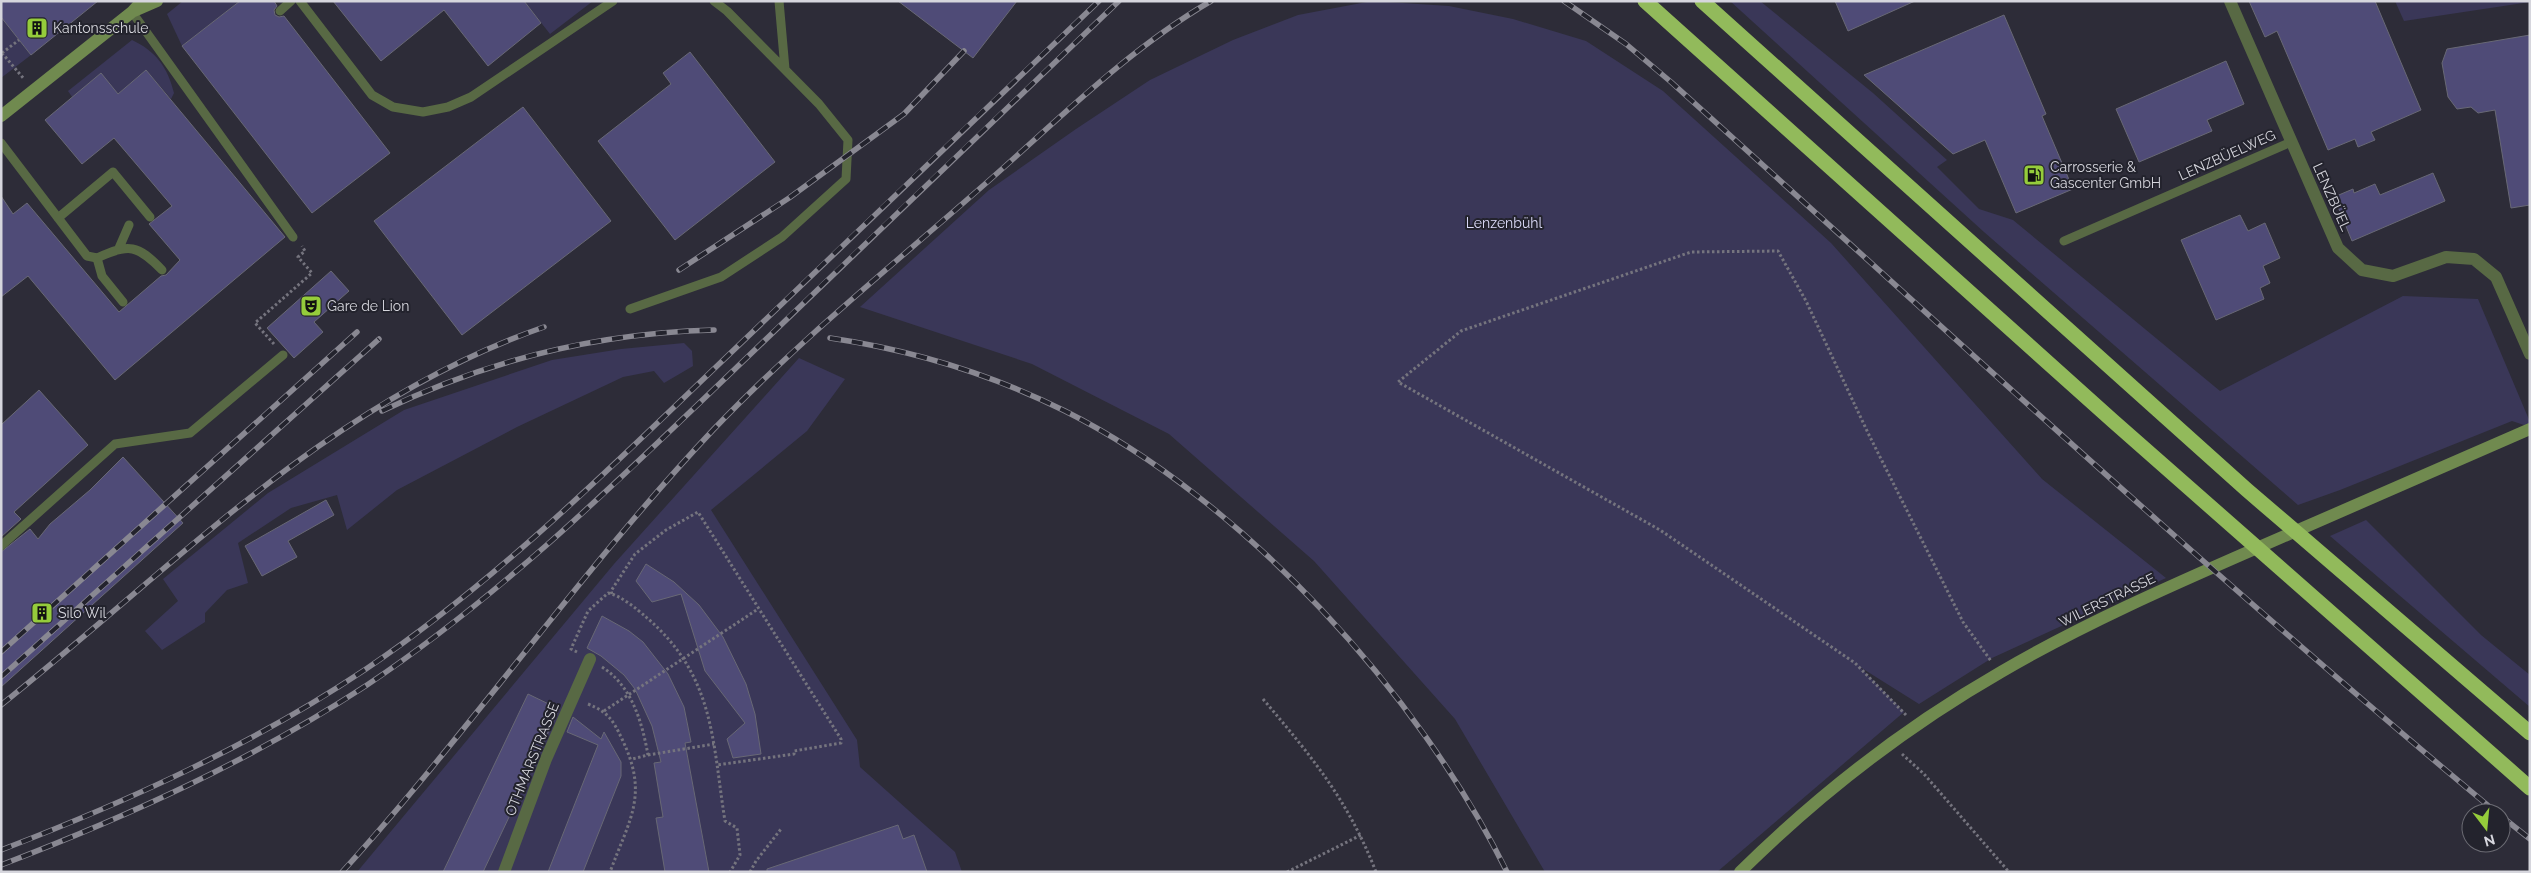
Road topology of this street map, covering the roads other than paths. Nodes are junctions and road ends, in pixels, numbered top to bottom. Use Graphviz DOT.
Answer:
graph roads {
  1 [pos="142,1"];
  2 [pos="157,1"];
  3 [pos="291,1"];
  4 [pos="300,1"];
  5 [pos="614,1"];
  6 [pos="714,1"];
  7 [pos="779,1"];
  8 [pos="1645,1"];
  9 [pos="1702,1"];
  10 [pos="2230,1"];
  11 [pos="280,11"];
  12 [pos="132,12"];
  13 [pos="785,69"];
  14 [pos="1,116"];
  15 [pos="2291,142"];
  16 [pos="1,143"];
  17 [pos="150,217"];
  18 [pos="58,218"];
  19 [pos="129,225"];
  20 [pos="293,237"];
  21 [pos="2064,241"];
  22 [pos="118,248"];
  23 [pos="98,258"];
  24 [pos="162,270"];
  25 [pos="123,302"];
  26 [pos="630,309"];
  27 [pos="2530,354"];
  28 [pos="283,355"];
  29 [pos="2530,429"];
  30 [pos="1,546"];
  31 [pos="590,659"];
  32 [pos="2530,733"];
  33 [pos="2530,788"];
  34 [pos="504,872"];
  35 [pos="1740,872"];
  1 -- 12 [label="main road"];
  2 -- 12 [label="main road"];
  3 -- 11 [label="lane"];
  4 -- 5 [label="lane"];
  6 -- 13 [label="lane"];
  7 -- 13 [label="lane"];
  8 -- 33 [label="highway"];
  9 -- 32 [label="highway"];
  10 -- 15 [label="street, LENZBÜEL"];
  12 -- 14 [label="main road"];
  12 -- 20 [label="lane"];
  13 -- 26 [label="lane"];
  15 -- 21 [label="lane, LENZBÜELWEG"];
  15 -- 27 [label="street, LENZBÜEL"];
  16 -- 18 [label="lane"];
  17 -- 18 [label="lane"];
  18 -- 23 [label="lane"];
  19 -- 22 [label="lane"];
  22 -- 23 [label="lane"];
  22 -- 24 [label="lane"];
  23 -- 25 [label="lane"];
  28 -- 30 [label="lane"];
  29 -- 35 [label="main road, WILERSTRASSE"];
  31 -- 34 [label="street, OTHMARSTRASSE"];
}
